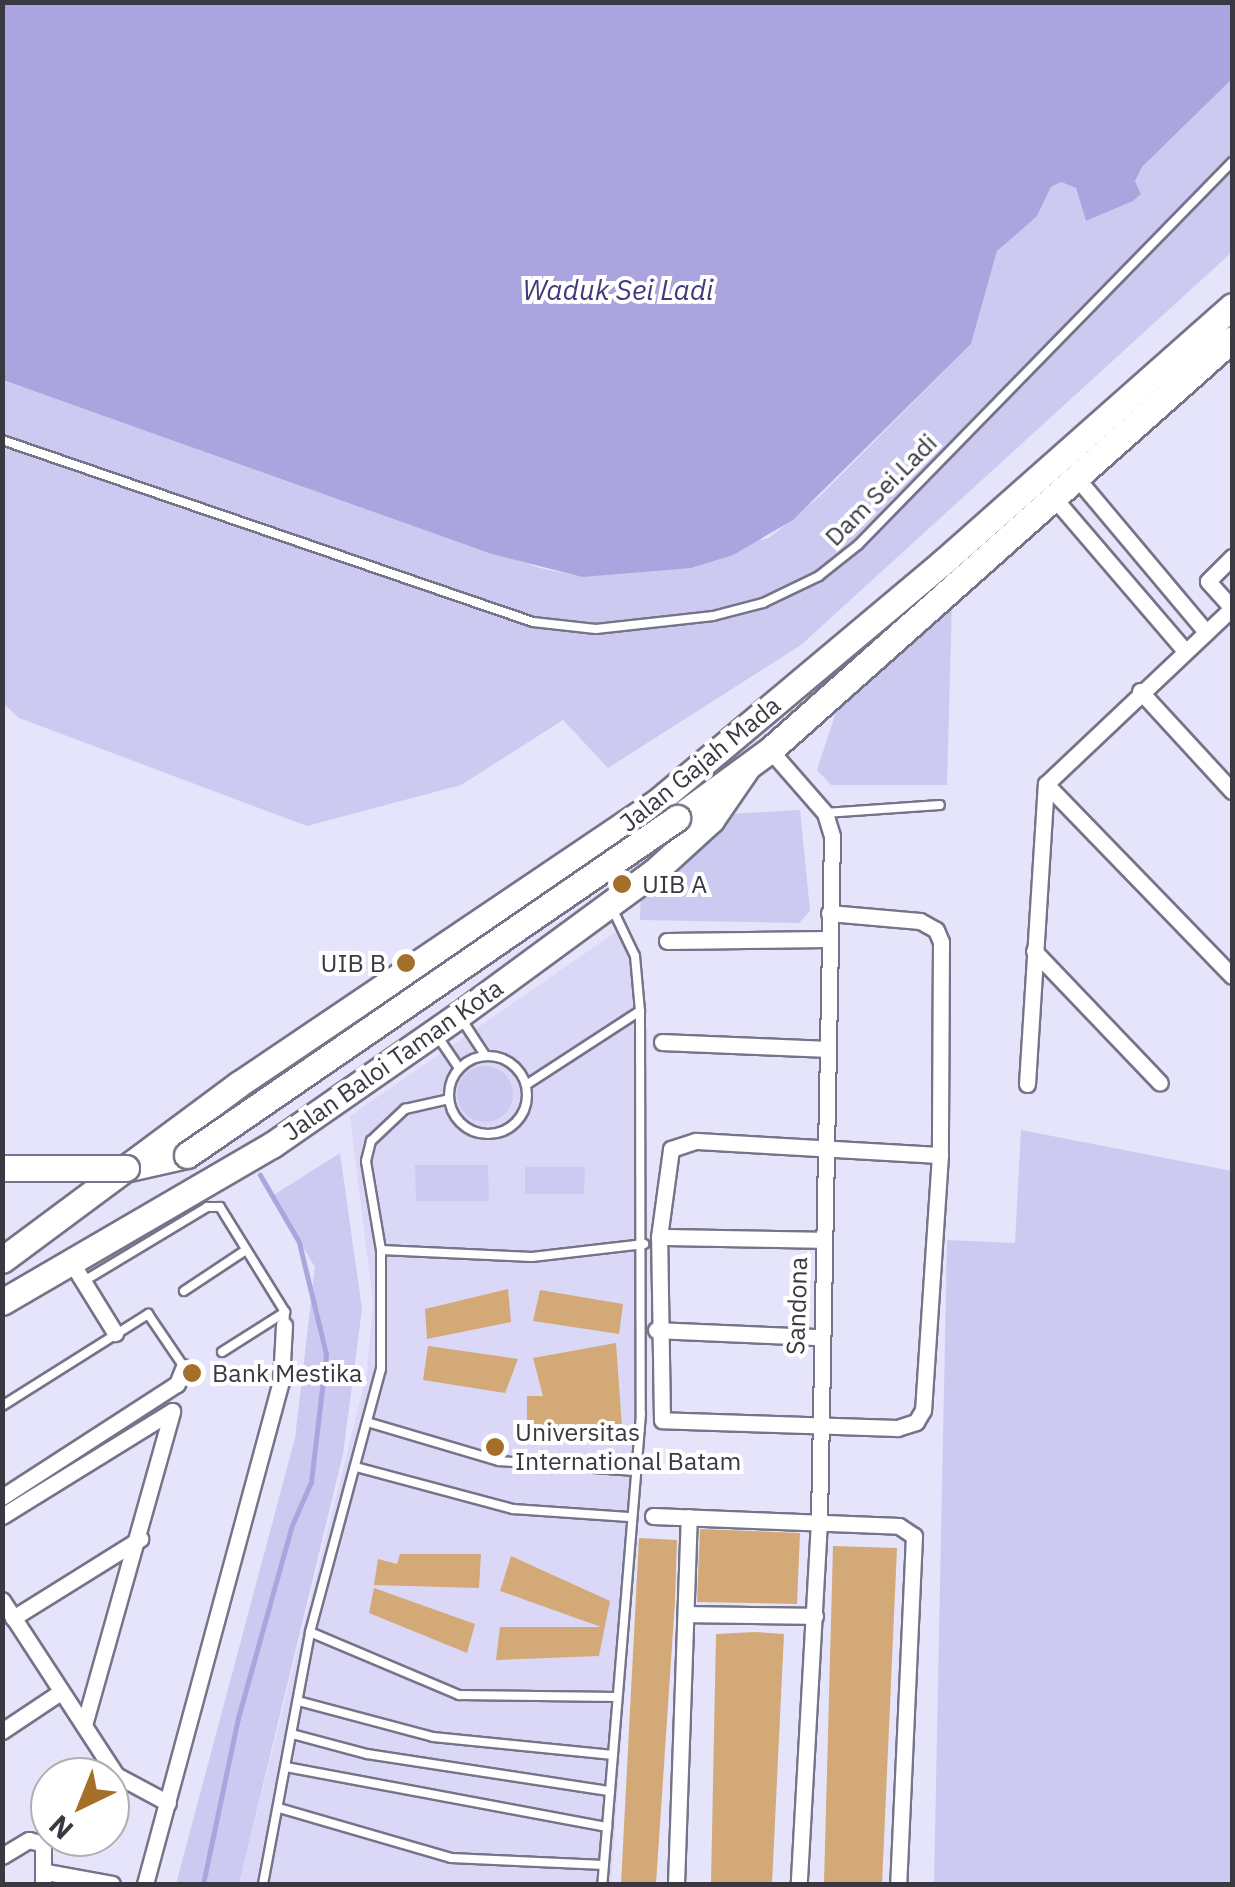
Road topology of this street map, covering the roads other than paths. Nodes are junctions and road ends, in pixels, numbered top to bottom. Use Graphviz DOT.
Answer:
graph roads {
  1 [pos="1232,162"];
  2 [pos="1232,306"];
  3 [pos="1232,339"];
  4 [pos="2,440"];
  5 [pos="1076,477"];
  6 [pos="1054,498"];
  7 [pos="1232,557"];
  8 [pos="1206,632"];
  9 [pos="1186,651"];
  10 [pos="1140,691"];
  11 [pos="770,750"];
  12 [pos="746,770"];
  13 [pos="1046,784"];
  14 [pos="1232,791"];
  15 [pos="940,805"];
  16 [pos="825,813"];
  17 [pos="610,904"];
  18 [pos="829,913"];
  19 [pos="828,940"];
  20 [pos="668,941"];
  21 [pos="1034,951"];
  22 [pos="1232,976"];
  23 [pos="640,1011"];
  24 [pos="460,1015"];
  25 [pos="435,1032"];
  26 [pos="662,1042"];
  27 [pos="828,1050"];
  28 [pos="485,1055"];
  29 [pos="459,1068"];
  30 [pos="1160,1083"];
  31 [pos="240,1084"];
  32 [pos="1026,1084"];
  33 [pos="526,1085"];
  34 [pos="449,1099"];
  35 [pos="272,1145"];
  36 [pos="825,1147"];
  37 [pos="940,1154"];
  38 [pos="2,1168"];
  39 [pos="651,1240"];
  40 [pos="824,1240"];
  41 [pos="246,1250"];
  42 [pos="381,1250"];
  43 [pos="2,1260"];
  44 [pos="77,1271"];
  45 [pos="184,1291"];
  46 [pos="2,1302"];
  47 [pos="284,1318"];
  48 [pos="656,1330"];
  49 [pos="115,1333"];
  50 [pos="819,1337"];
  51 [pos="222,1352"];
  52 [pos="184,1368"];
  53 [pos="2,1406"];
  54 [pos="367,1422"];
  55 [pos="821,1426"];
  56 [pos="356,1466"];
  57 [pos="635,1471"];
  58 [pos="2,1497"];
  59 [pos="2,1516"];
  60 [pos="653,1516"];
  61 [pos="629,1517"];
  62 [pos="689,1517"];
  63 [pos="819,1521"];
  64 [pos="140,1540"];
  65 [pos="2,1600"];
  66 [pos="688,1614"];
  67 [pos="814,1616"];
  68 [pos="13,1618"];
  69 [pos="310,1632"];
  70 [pos="59,1694"];
  71 [pos="617,1697"];
  72 [pos="298,1701"];
  73 [pos="84,1725"];
  74 [pos="2,1731"];
  75 [pos="292,1734"];
  76 [pos="613,1755"];
  77 [pos="286,1768"];
  78 [pos="610,1791"];
  79 [pos="168,1803"];
  80 [pos="279,1808"];
  81 [pos="607,1828"];
  82 [pos="2,1856"];
  83 [pos="604,1864"];
  84 [pos="44,1878"];
  85 [pos="112,1884"];
  86 [pos="145,1884"];
  87 [pos="263,1884"];
  88 [pos="602,1884"];
  89 [pos="676,1884"];
  90 [pos="799,1884"];
  91 [pos="898,1884"];
  1 -- 4 [label="lane, Dam Sei.Ladi"];
  2 -- 31 [label="highway, Jalan Gajah Mada"];
  3 -- 5 [label="highway, Jalan Gajah Mada"];
  5 -- 6 [label="highway, Jalan Gajah Mada"];
  5 -- 8 [label="street"];
  6 -- 9 [label="street"];
  6 -- 11 [label="highway, Jalan Gajah Mada"];
  7 -- 8 [label="street"];
  8 -- 9 [label="street"];
  9 -- 10 [label="street"];
  10 -- 13 [label="street"];
  10 -- 14 [label="street"];
  11 -- 12 [label="highway, Jalan Gajah Mada"];
  11 -- 16 [label="street"];
  12 -- 17 [label="highway, Jalan Baloi Taman Kota"];
  12 -- 38 [label="highway, Jalan Gajah Mada, bridge"];
  13 -- 21 [label="street"];
  13 -- 22 [label="street"];
  15 -- 16 [label="lane"];
  16 -- 18 [label="street, Sandona"];
  17 -- 23 [label="lane"];
  17 -- 24 [label="highway, Jalan Baloi Taman Kota"];
  18 -- 19 [label="street, Sandona"];
  18 -- 37 [label="street"];
  19 -- 20 [label="street"];
  19 -- 27 [label="street, Sandona"];
  21 -- 30 [label="street"];
  21 -- 32 [label="street"];
  23 -- 33 [label="lane"];
  23 -- 39 [label="lane"];
  24 -- 25 [label="highway, Jalan Baloi Taman Kota"];
  24 -- 28 [label="lane"];
  25 -- 29 [label="lane"];
  25 -- 35 [label="highway, Jalan Baloi Taman Kota"];
  26 -- 27 [label="street"];
  27 -- 36 [label="street, Sandona"];
  28 -- 29 [label="lane"];
  28 -- 33 [label="lane"];
  29 -- 34 [label="lane"];
  31 -- 35 [label="highway"];
  31 -- 43 [label="highway, Jalan Gajah Mada"];
  33 -- 34 [label="lane"];
  34 -- 42 [label="lane"];
  35 -- 44 [label="highway, Jalan Baloi Taman Kota"];
  36 -- 37 [label="street"];
  36 -- 39 [label="street"];
  36 -- 40 [label="street, Sandona"];
  37 -- 55 [label="street"];
  39 -- 40 [label="street"];
  39 -- 42 [label="lane"];
  39 -- 48 [label="street"];
  39 -- 57 [label="lane"];
  40 -- 50 [label="street, Sandona"];
  41 -- 44 [label="lane"];
  41 -- 45 [label="lane"];
  41 -- 47 [label="lane"];
  42 -- 54 [label="lane"];
  44 -- 46 [label="highway, Jalan Baloi Taman Kota"];
  44 -- 49 [label="street"];
  47 -- 51 [label="lane"];
  47 -- 79 [label="street"];
  48 -- 50 [label="street"];
  48 -- 55 [label="street"];
  49 -- 52 [label="lane"];
  49 -- 53 [label="lane"];
  50 -- 55 [label="street, Sandona"];
  52 -- 58 [label="street"];
  54 -- 56 [label="lane"];
  54 -- 57 [label="lane"];
  55 -- 63 [label="street, Sandona"];
  56 -- 61 [label="lane"];
  56 -- 69 [label="lane"];
  57 -- 61 [label="lane"];
  59 -- 64 [label="street"];
  60 -- 62 [label="street"];
  61 -- 71 [label="lane"];
  62 -- 63 [label="street"];
  62 -- 66 [label="street"];
  63 -- 67 [label="street, Sandona"];
  63 -- 91 [label="street"];
  64 -- 68 [label="street"];
  64 -- 73 [label="street"];
  65 -- 68 [label="street"];
  66 -- 67 [label="street"];
  66 -- 89 [label="street"];
  67 -- 90 [label="street, Sandona"];
  68 -- 70 [label="street"];
  69 -- 71 [label="lane"];
  69 -- 72 [label="lane"];
  70 -- 73 [label="street"];
  70 -- 74 [label="street"];
  71 -- 76 [label="lane"];
  72 -- 75 [label="lane"];
  72 -- 76 [label="lane"];
  73 -- 79 [label="street"];
  75 -- 77 [label="lane"];
  75 -- 78 [label="lane"];
  76 -- 78 [label="lane"];
  77 -- 80 [label="lane"];
  77 -- 81 [label="lane"];
  78 -- 81 [label="lane"];
  79 -- 86 [label="street"];
  80 -- 83 [label="lane"];
  80 -- 87 [label="lane"];
  81 -- 83 [label="lane"];
  82 -- 84 [label="street"];
  83 -- 88 [label="lane"];
  84 -- 85 [label="street"];
}
